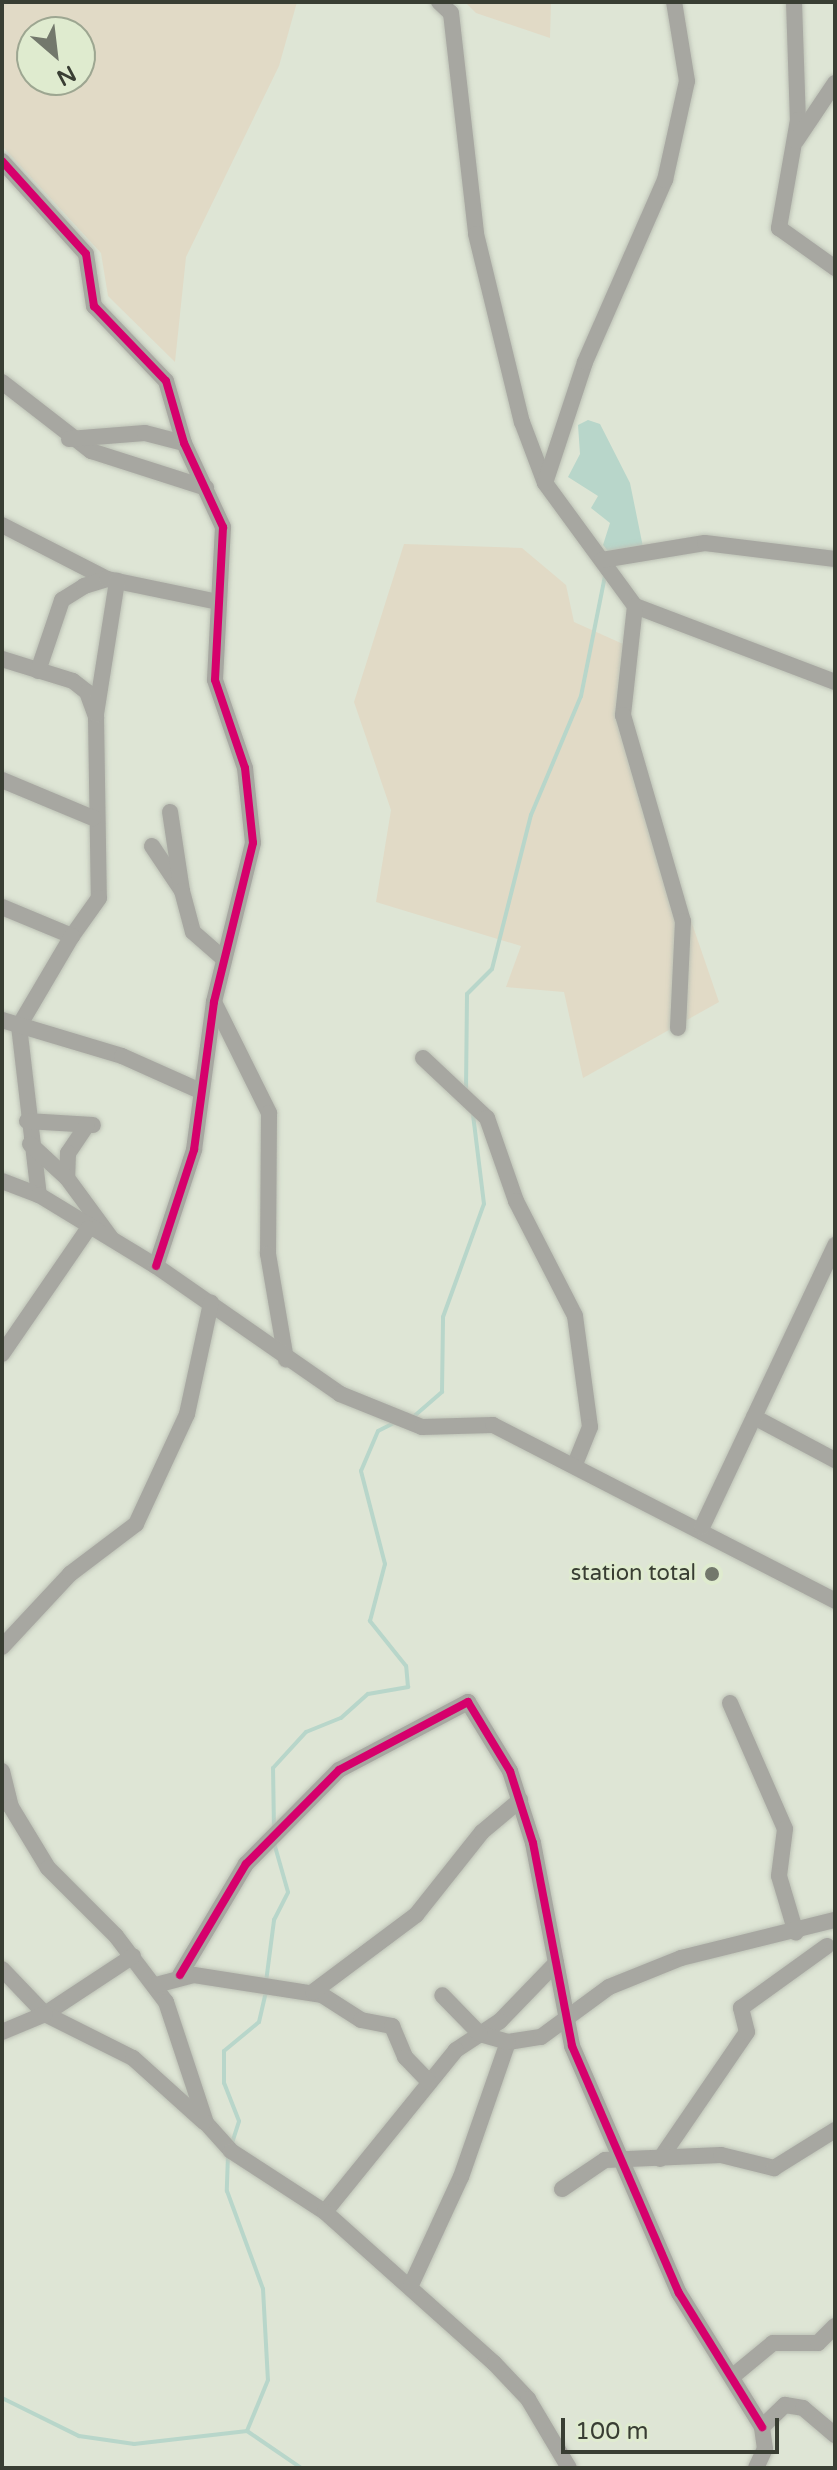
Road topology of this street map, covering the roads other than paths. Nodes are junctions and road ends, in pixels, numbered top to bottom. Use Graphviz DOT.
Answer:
graph roads {
  1 [pos="439,2"];
  2 [pos="674,2"];
  3 [pos="794,2"];
  4 [pos="835,83"];
  5 [pos="793,146"];
  6 [pos="2,161"];
  7 [pos="835,268"];
  8 [pos="2,382"];
  9 [pos="69,439"];
  10 [pos="184,443"];
  11 [pos="545,483"];
  12 [pos="206,488"];
  13 [pos="2,525"];
  14 [pos="835,559"];
  15 [pos="602,560"];
  16 [pos="112,580"];
  17 [pos="218,602"];
  18 [pos="635,606"];
  19 [pos="2,659"];
  20 [pos="38,671"];
  21 [pos="835,682"];
  22 [pos="96,717"];
  23 [pos="2,780"];
  24 [pos="170,812"];
  25 [pos="93,818"];
  26 [pos="152,846"];
  27 [pos="182,891"];
  28 [pos="2,907"];
  29 [pos="72,936"];
  30 [pos="224,959"];
  31 [pos="214,1002"];
  32 [pos="2,1020"];
  33 [pos="19,1026"];
  34 [pos="678,1028"];
  35 [pos="423,1058"];
  36 [pos="198,1090"];
  37 [pos="27,1121"];
  38 [pos="30,1144"];
  39 [pos="67,1178"];
  40 [pos="2,1181"];
  41 [pos="39,1195"];
  42 [pos="88,1229"];
  43 [pos="116,1244"];
  44 [pos="835,1245"];
  45 [pos="156,1266"];
  46 [pos="211,1303"];
  47 [pos="4,1344"];
  48 [pos="286,1359"];
  49 [pos="754,1417"];
  50 [pos="835,1460"];
  51 [pos="576,1462"];
  52 [pos="702,1527"];
  53 [pos="835,1601"];
  54 [pos="2,1647"];
  55 [pos="730,1703"];
  56 [pos="2,1771"];
  57 [pos="520,1800"];
  58 [pos="835,1920"];
  59 [pos="804,1930"];
  60 [pos="831,1950"];
  61 [pos="133,1956"];
  62 [pos="556,1963"];
  63 [pos="2,1969"];
  64 [pos="180,1975"];
  65 [pos="156,1985"];
  66 [pos="313,1992"];
  67 [pos="442,1995"];
  68 [pos="45,2014"];
  69 [pos="564,2022"];
  70 [pos="2,2032"];
  71 [pos="480,2034"];
  72 [pos="508,2042"];
  73 [pos="429,2082"];
  74 [pos="206,2123"];
  75 [pos="835,2130"];
  76 [pos="660,2159"];
  77 [pos="624,2161"];
  78 [pos="562,2189"];
  79 [pos="325,2212"];
  80 [pos="411,2285"];
  81 [pos="832,2336"];
  82 [pos="733,2376"];
  83 [pos="762,2427"];
  84 [pos="835,2435"];
  85 [pos="569,2468"];
  86 [pos="756,2468"];
  1 -- 11 [label="street"];
  2 -- 11 [label="street"];
  3 -- 5 [label="street"];
  4 -- 5 [label="street"];
  5 -- 7 [label="street"];
  6 -- 10 [label="street"];
  8 -- 9 [label="street"];
  9 -- 10 [label="street"];
  9 -- 12 [label="street"];
  10 -- 12 [label="street"];
  11 -- 15 [label="street"];
  12 -- 17 [label="street"];
  13 -- 16 [label="street"];
  14 -- 15 [label="street"];
  15 -- 18 [label="street"];
  16 -- 17 [label="street"];
  16 -- 20 [label="street"];
  16 -- 22 [label="street"];
  17 -- 30 [label="street"];
  18 -- 21 [label="street"];
  18 -- 34 [label="street"];
  19 -- 20 [label="street"];
  20 -- 22 [label="street"];
  22 -- 25 [label="street"];
  23 -- 25 [label="street"];
  24 -- 27 [label="street"];
  25 -- 29 [label="street"];
  26 -- 27 [label="street"];
  27 -- 30 [label="street"];
  28 -- 29 [label="street"];
  29 -- 33 [label="street"];
  30 -- 31 [label="street"];
  31 -- 36 [label="street"];
  31 -- 48 [label="street"];
  32 -- 33 [label="street"];
  33 -- 36 [label="street"];
  33 -- 37 [label="street"];
  35 -- 51 [label="street"];
  36 -- 45 [label="street"];
  37 -- 38 [label="street"];
  37 -- 39 [label="street"];
  38 -- 39 [label="street"];
  38 -- 41 [label="street"];
  39 -- 43 [label="street"];
  40 -- 41 [label="street"];
  41 -- 42 [label="street"];
  42 -- 43 [label="street"];
  42 -- 47 [label="street"];
  43 -- 45 [label="street"];
  44 -- 49 [label="street"];
  45 -- 46 [label="street"];
  46 -- 48 [label="street"];
  46 -- 54 [label="street"];
  48 -- 51 [label="street"];
  49 -- 50 [label="street"];
  49 -- 52 [label="street"];
  51 -- 52 [label="street"];
  52 -- 53 [label="street"];
  55 -- 59 [label="street"];
  56 -- 61 [label="street"];
  57 -- 62 [label="street"];
  57 -- 64 [label="street"];
  57 -- 66 [label="street"];
  58 -- 59 [label="street"];
  59 -- 60 [label="street"];
  59 -- 69 [label="street"];
  60 -- 76 [label="street"];
  61 -- 65 [label="street"];
  61 -- 68 [label="street"];
  62 -- 69 [label="street"];
  62 -- 71 [label="street"];
  63 -- 68 [label="street"];
  64 -- 65 [label="street"];
  64 -- 66 [label="street"];
  65 -- 74 [label="street"];
  66 -- 73 [label="street"];
  67 -- 71 [label="street"];
  68 -- 70 [label="street"];
  68 -- 74 [label="street"];
  69 -- 72 [label="street"];
  69 -- 77 [label="street"];
  71 -- 72 [label="street"];
  71 -- 73 [label="street"];
  72 -- 80 [label="street"];
  73 -- 79 [label="street"];
  74 -- 79 [label="street"];
  75 -- 76 [label="street"];
  76 -- 77 [label="street"];
  77 -- 78 [label="street"];
  77 -- 82 [label="street"];
  79 -- 80 [label="street"];
  80 -- 85 [label="street"];
  81 -- 82 [label="street"];
  82 -- 83 [label="street"];
  83 -- 84 [label="street"];
  83 -- 86 [label="street"];
}
